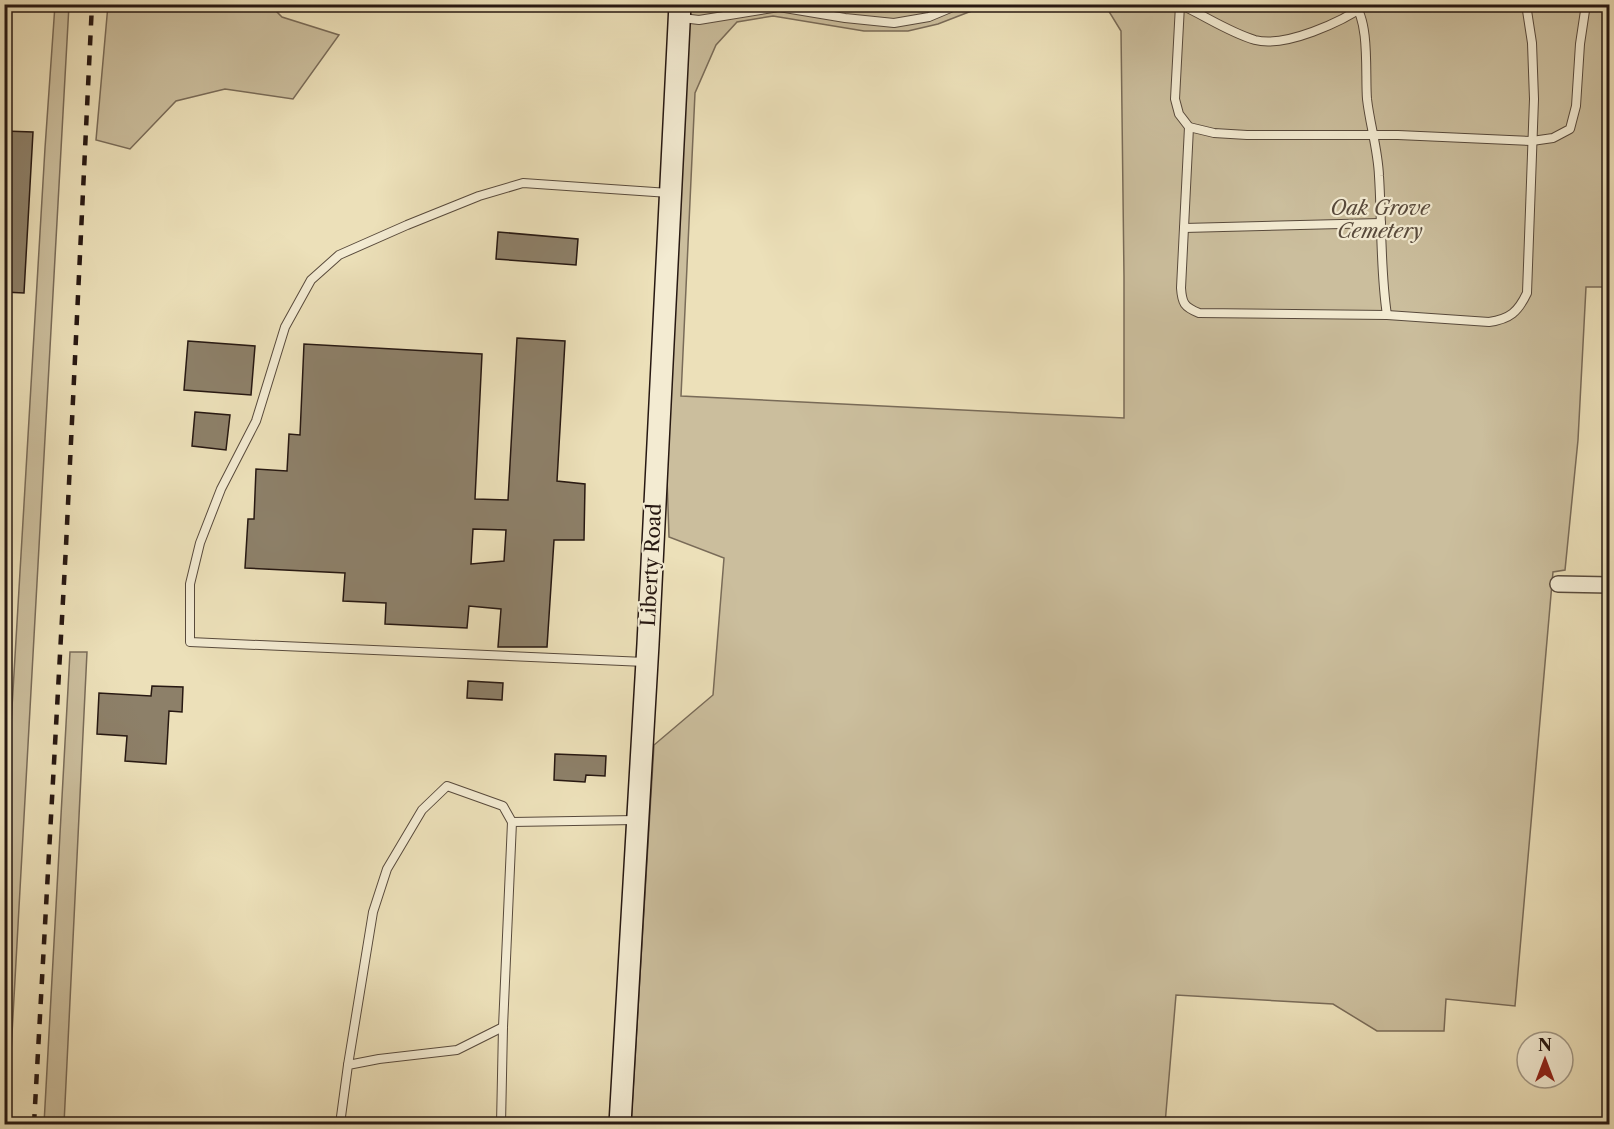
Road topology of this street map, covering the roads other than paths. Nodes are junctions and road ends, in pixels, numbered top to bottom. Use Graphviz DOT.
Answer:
graph roads {
  1 [pos="960,4"];
  2 [pos="1367,4"];
  3 [pos="1526,4"];
  4 [pos="1586,4"];
  5 [pos="1179,5"];
  6 [pos="1356,7"];
  7 [pos="680,11"];
  8 [pos="1189,127"];
  9 [pos="1374,135"];
  10 [pos="1532,141"];
  11 [pos="670,194"];
  12 [pos="1381,223"];
  13 [pos="1185,228"];
  14 [pos="1387,315"];
  15 [pos="1558,584"];
  16 [pos="1610,585"];
  17 [pos="646,662"];
  18 [pos="638,820"];
  19 [pos="512,822"];
  20 [pos="503,1027"];
  21 [pos="348,1065"];
  22 [pos="340,1125"];
  23 [pos="501,1125"];
  24 [pos="620,1125"];
  1 -- 7 [label="lane"];
  2 -- 6 [label="lane"];
  3 -- 10 [label="lane"];
  4 -- 10 [label="lane"];
  5 -- 6 [label="lane"];
  5 -- 8 [label="lane"];
  6 -- 9 [label="lane"];
  7 -- 11 [label="street, Liberty Road"];
  8 -- 9 [label="lane"];
  8 -- 13 [label="lane"];
  9 -- 10 [label="lane"];
  9 -- 12 [label="lane"];
  10 -- 14 [label="lane"];
  11 -- 17 [label="street, Liberty Road"];
  11 -- 17 [label="lane"];
  12 -- 13 [label="lane"];
  12 -- 14 [label="lane"];
  13 -- 14 [label="lane"];
  15 -- 16 [label="street"];
  17 -- 18 [label="street, Liberty Road"];
  18 -- 19 [label="lane"];
  18 -- 24 [label="street, Liberty Road"];
  19 -- 20 [label="lane"];
  19 -- 21 [label="lane"];
  20 -- 21 [label="lane"];
  20 -- 23 [label="lane"];
  21 -- 22 [label="lane"];
}
